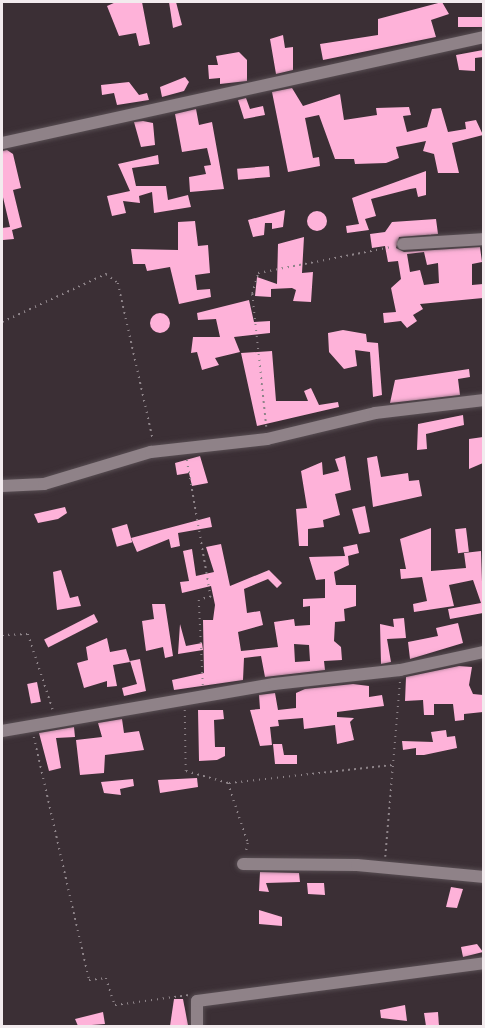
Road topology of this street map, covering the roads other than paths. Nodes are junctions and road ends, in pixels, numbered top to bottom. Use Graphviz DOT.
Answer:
graph roads {
  1 [pos="483,37"];
  2 [pos="2,143"];
  3 [pos="483,239"];
  4 [pos="403,244"];
  5 [pos="483,400"];
  6 [pos="2,486"];
  7 [pos="483,652"];
  8 [pos="2,730"];
  9 [pos="243,864"];
  10 [pos="483,877"];
  11 [pos="483,963"];
  12 [pos="197,1026"];
  1 -- 2 [label="street"];
  3 -- 4 [label="street"];
  5 -- 6 [label="street"];
  7 -- 8 [label="street"];
  9 -- 10 [label="street"];
  11 -- 12 [label="street"];
}
